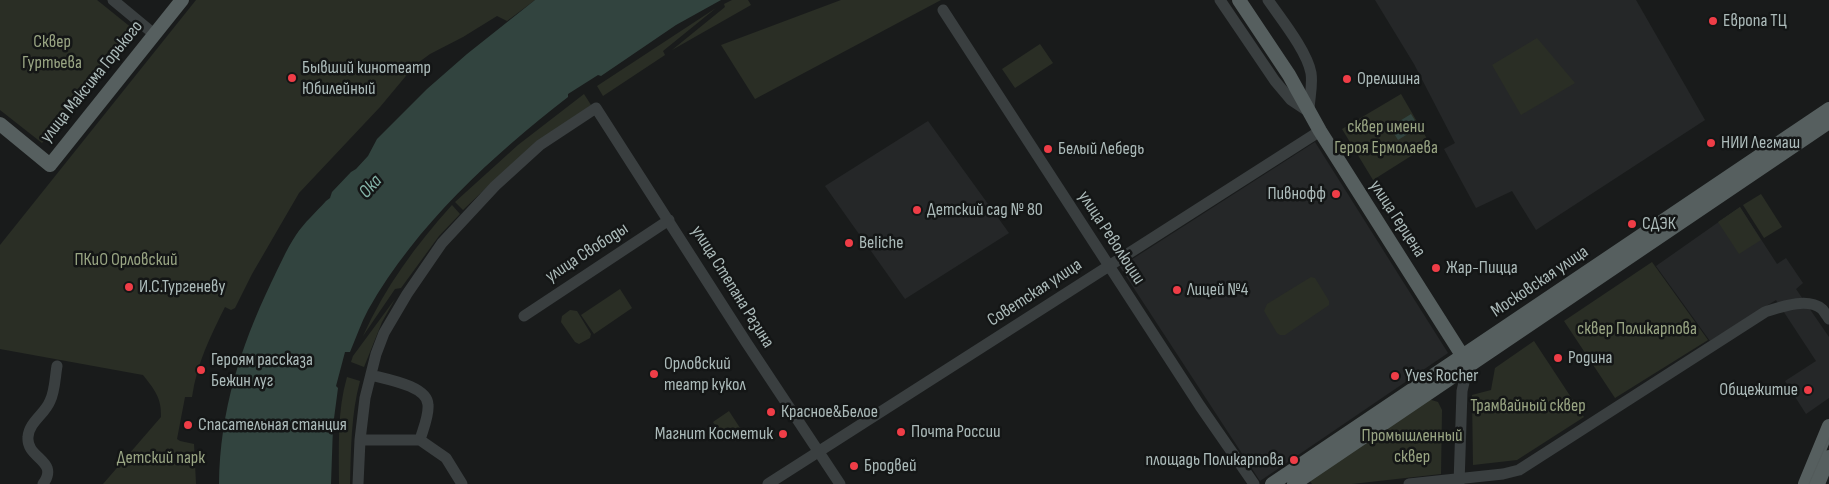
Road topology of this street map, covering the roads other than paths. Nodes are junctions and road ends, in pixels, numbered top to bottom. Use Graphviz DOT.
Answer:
graph roads {
  1 [pos="112,0"];
  2 [pos="182,0"];
  3 [pos="1220,0"];
  4 [pos="1239,0"];
  5 [pos="1268,0"];
  6 [pos="943,10"];
  7 [pos="154,34"];
  8 [pos="1307,61"];
  9 [pos="1287,72"];
  10 [pos="1829,109"];
  11 [pos="1309,112"];
  12 [pos="1829,122"];
  13 [pos="0,124"];
  14 [pos="1320,131"];
  15 [pos="669,220"];
  16 [pos="1109,267"];
  17 [pos="524,316"];
  18 [pos="1829,319"];
  19 [pos="1466,360"];
  20 [pos="57,366"];
  21 [pos="371,375"];
  22 [pos="1829,426"];
  23 [pos="360,440"];
  24 [pos="420,440"];
  25 [pos="818,452"];
  26 [pos="1829,457"];
  27 [pos="1459,481"];
  28 [pos="43,484"];
  29 [pos="358,484"];
  30 [pos="462,484"];
  31 [pos="768,484"];
  32 [pos="840,484"];
  33 [pos="1254,484"];
  34 [pos="1272,484"];
  35 [pos="1295,484"];
  36 [pos="1410,484"];
  37 [pos="1805,484"];
  38 [pos="1818,484"];
  1 -- 7 [label="street"];
  2 -- 7 [label="main road, улица Максима Горького"];
  3 -- 11 [label="street"];
  4 -- 9 [label="main road, улица Герцена"];
  5 -- 8 [label="street"];
  6 -- 16 [label="street, улица Революции"];
  7 -- 13 [label="main road, улица Максима Горького"];
  8 -- 9 [label="street"];
  8 -- 11 [label="street"];
  9 -- 11 [label="main road, улица Герцена"];
  10 -- 19 [label="main road, Московская улица"];
  11 -- 14 [label="main road, улица Герцена"];
  12 -- 19 [label="main road, Московская улица"];
  14 -- 16 [label="street, Советская улица"];
  14 -- 19 [label="main road, улица Герцена"];
  15 -- 17 [label="street, улица Свободы"];
  15 -- 21 [label="street, улица Степана Разина"];
  15 -- 25 [label="street, улица Степана Разина"];
  16 -- 25 [label="street, Советская улица"];
  16 -- 33 [label="street, улица Революции"];
  18 -- 27 [label="street"];
  19 -- 27 [label="street"];
  19 -- 34 [label="main road, Московская улица"];
  19 -- 35 [label="main road, Московская улица"];
  20 -- 28 [label="street"];
  21 -- 23 [label="street"];
  21 -- 24 [label="street"];
  22 -- 37 [label="main road"];
  23 -- 24 [label="street"];
  23 -- 29 [label="street"];
  24 -- 30 [label="street"];
  25 -- 31 [label="street, Советская улица"];
  25 -- 32 [label="street, улица Степана Разина"];
  26 -- 38 [label="main road"];
  27 -- 36 [label="street"];
}
